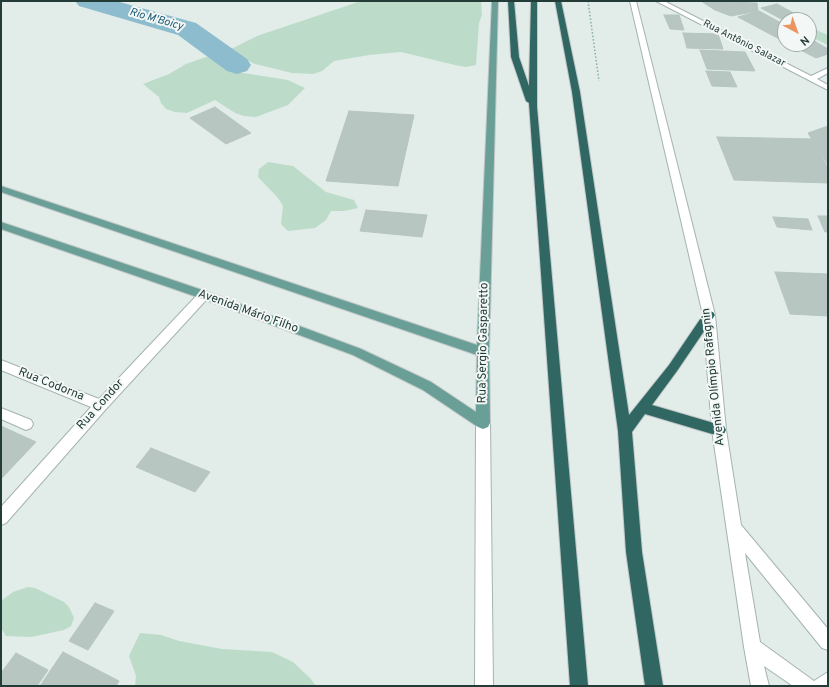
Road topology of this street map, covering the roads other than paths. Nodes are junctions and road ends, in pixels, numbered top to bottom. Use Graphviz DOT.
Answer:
graph roads {
  1 [pos="495,1"];
  2 [pos="512,1"];
  3 [pos="534,1"];
  4 [pos="565,1"];
  5 [pos="633,1"];
  6 [pos="659,1"];
  7 [pos="559,7"];
  8 [pos="828,70"];
  9 [pos="812,79"];
  10 [pos="828,88"];
  11 [pos="533,107"];
  12 [pos="1,189"];
  13 [pos="1,225"];
  14 [pos="204,295"];
  15 [pos="709,314"];
  16 [pos="483,352"];
  17 [pos="1,365"];
  18 [pos="101,405"];
  19 [pos="642,408"];
  20 [pos="1,413"];
  21 [pos="483,423"];
  22 [pos="26,424"];
  23 [pos="719,430"];
  24 [pos="625,431"];
  25 [pos="1,518"];
  26 [pos="735,529"];
  27 [pos="821,623"];
  28 [pos="828,642"];
  29 [pos="752,647"];
  30 [pos="828,682"];
  31 [pos="484,686"];
  32 [pos="579,686"];
  33 [pos="654,686"];
  34 [pos="760,686"];
  35 [pos="808,686"];
  36 [pos="821,686"];
  1 -- 16 [label="main road, Rua Sergio Gasparetto"];
  2 -- 11 [label="highway"];
  3 -- 11 [label="highway"];
  4 -- 7 [label="highway"];
  5 -- 15 [label="street, Avenida Olímpio Rafagnin"];
  6 -- 9 [label="street, Rua Antônio Salazar"];
  7 -- 24 [label="highway"];
  8 -- 9 [label="street"];
  9 -- 10 [label="street, Rua Antônio Salazar"];
  11 -- 32 [label="highway"];
  12 -- 16 [label="main road"];
  13 -- 14 [label="main road, Avenida Mário Filho"];
  14 -- 18 [label="street, Rua Condor"];
  14 -- 21 [label="main road, Avenida Mário Filho"];
  15 -- 19 [label="highway"];
  15 -- 23 [label="street, Avenida Olímpio Rafagnin"];
  16 -- 21 [label="main road, Rua Sergio Gasparetto"];
  17 -- 18 [label="street, Rua Codorna"];
  18 -- 25 [label="street, Rua Condor"];
  19 -- 23 [label="highway"];
  19 -- 24 [label="highway"];
  20 -- 22 [label="street"];
  21 -- 31 [label="street, Rua Sergio Gasparetto"];
  23 -- 26 [label="street, Avenida Olímpio Rafagnin"];
  24 -- 33 [label="highway"];
  26 -- 27 [label="street"];
  26 -- 29 [label="street, Avenida Olímpio Rafagnin"];
  27 -- 28 [label="street"];
  29 -- 34 [label="street, Avenida Olímpio Rafagnin"];
  29 -- 35 [label="street"];
  30 -- 36 [label="street"];
}
